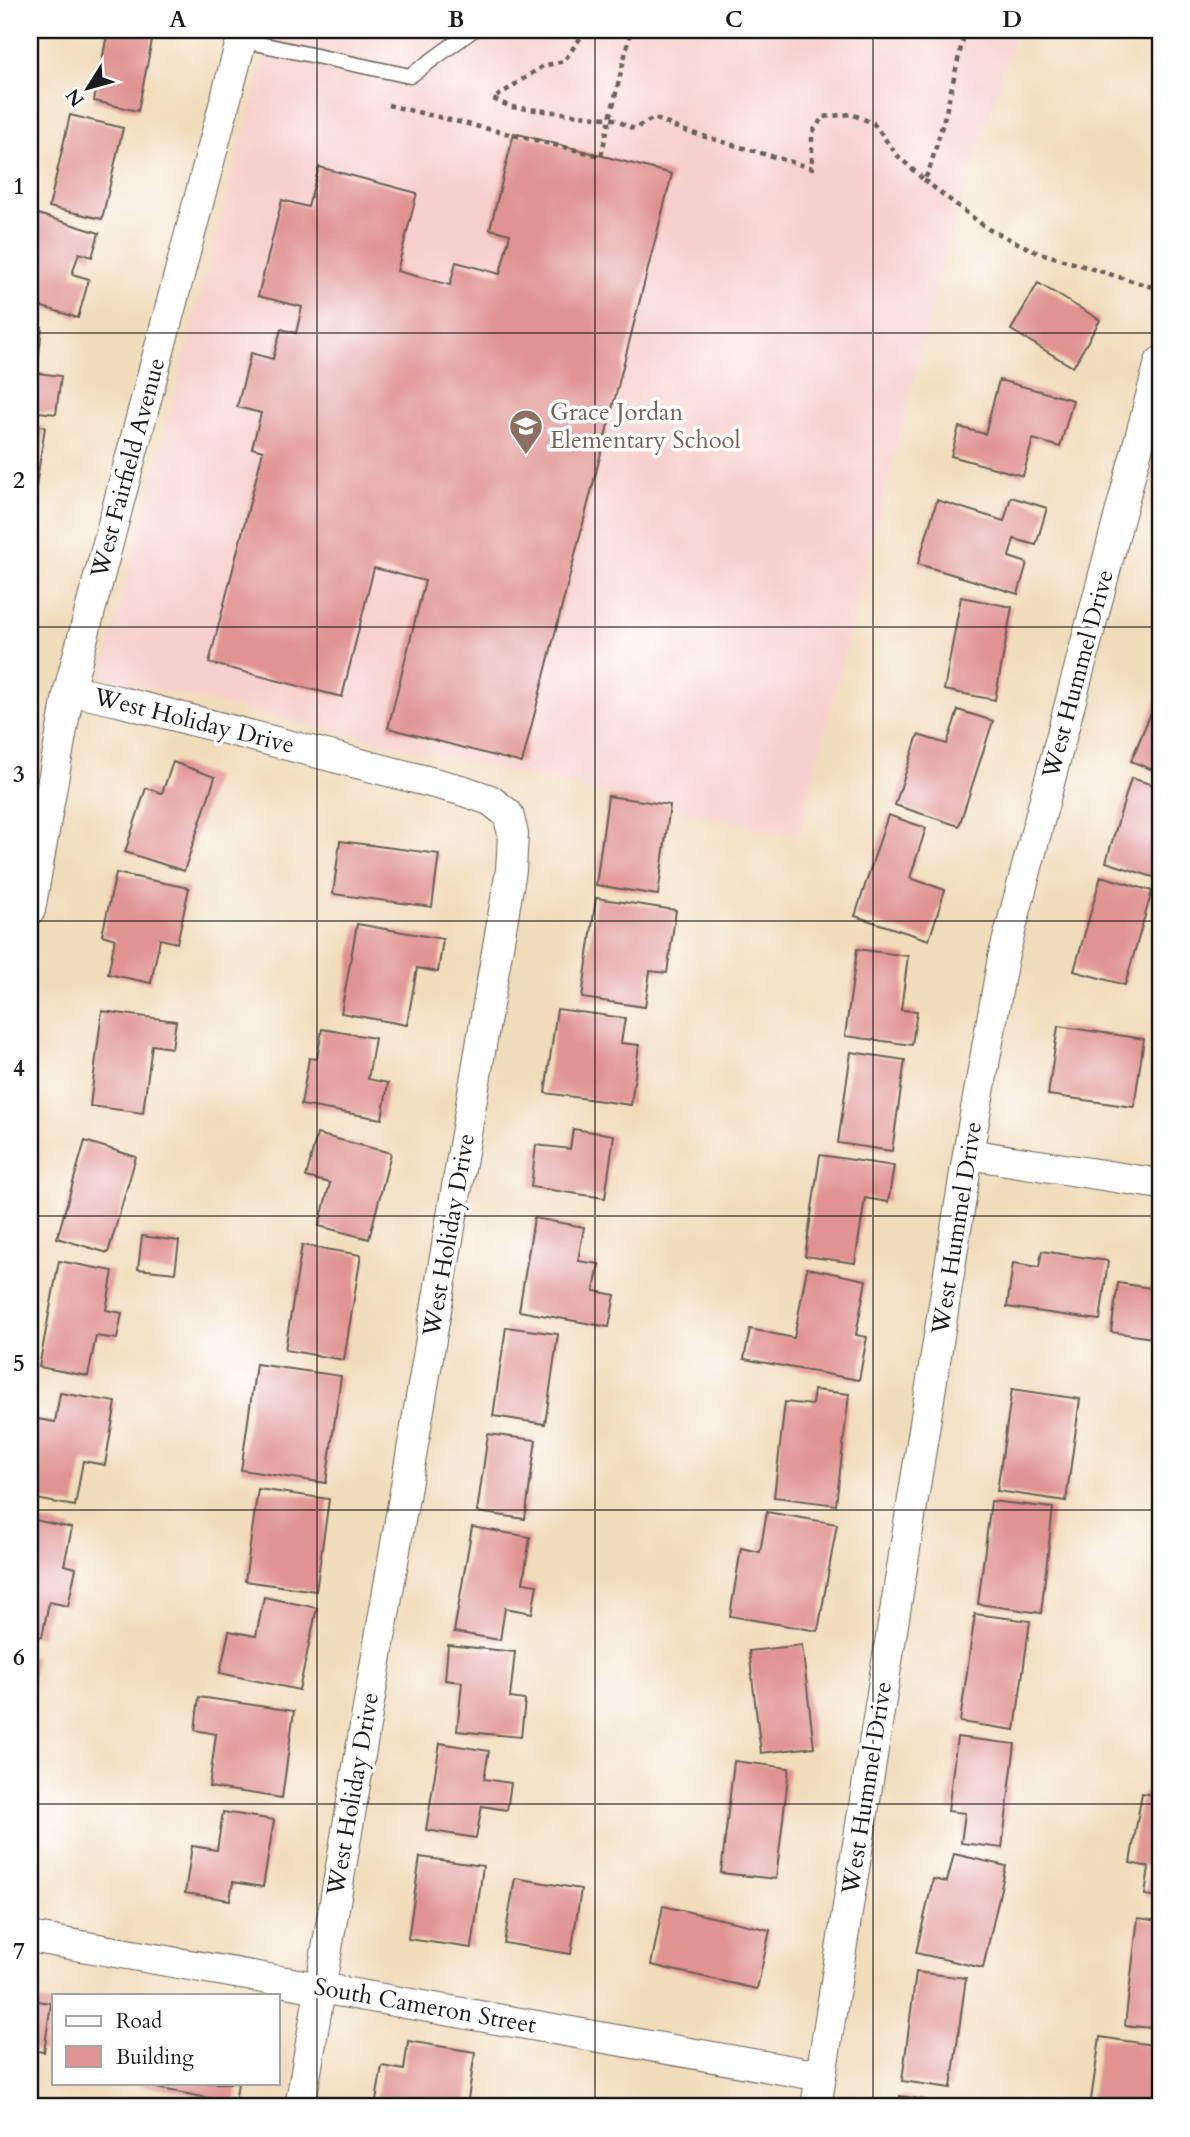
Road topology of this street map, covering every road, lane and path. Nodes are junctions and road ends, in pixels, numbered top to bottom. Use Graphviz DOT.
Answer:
graph roads {
  1 [pos="473,30"];
  2 [pos="586,30"];
  3 [pos="631,30"];
  4 [pos="965,30"];
  5 [pos="242,35"];
  6 [pos="388,105"];
  7 [pos="610,119"];
  8 [pos="924,180"];
  9 [pos="1152,287"];
  10 [pos="1160,362"];
  11 [pos="69,690"];
  12 [pos="30,910"];
  13 [pos="968,1154"];
  14 [pos="1160,1184"];
  15 [pos="30,1937"];
  16 [pos="320,1988"];
  17 [pos="821,2076"];
  18 [pos="300,2107"];
  19 [pos="816,2107"];
  1 -- 5 [label="lane"];
  2 -- 7 [label="path"];
  3 -- 7 [label="path"];
  4 -- 8 [label="path"];
  5 -- 11 [label="street, West Fairfield Avenue"];
  6 -- 7 [label="path"];
  7 -- 8 [label="path"];
  8 -- 9 [label="path"];
  10 -- 13 [label="street, West Hummel Drive"];
  11 -- 12 [label="street, West Fairfield Avenue"];
  11 -- 16 [label="street, West Holiday Drive"];
  13 -- 14 [label="street"];
  13 -- 17 [label="street, West Hummel Drive"];
  15 -- 16 [label="street, South Cameron Street"];
  16 -- 17 [label="street, South Cameron Street"];
  16 -- 18 [label="street, West Holiday Drive"];
  17 -- 19 [label="street, West Hummel Drive"];
}
